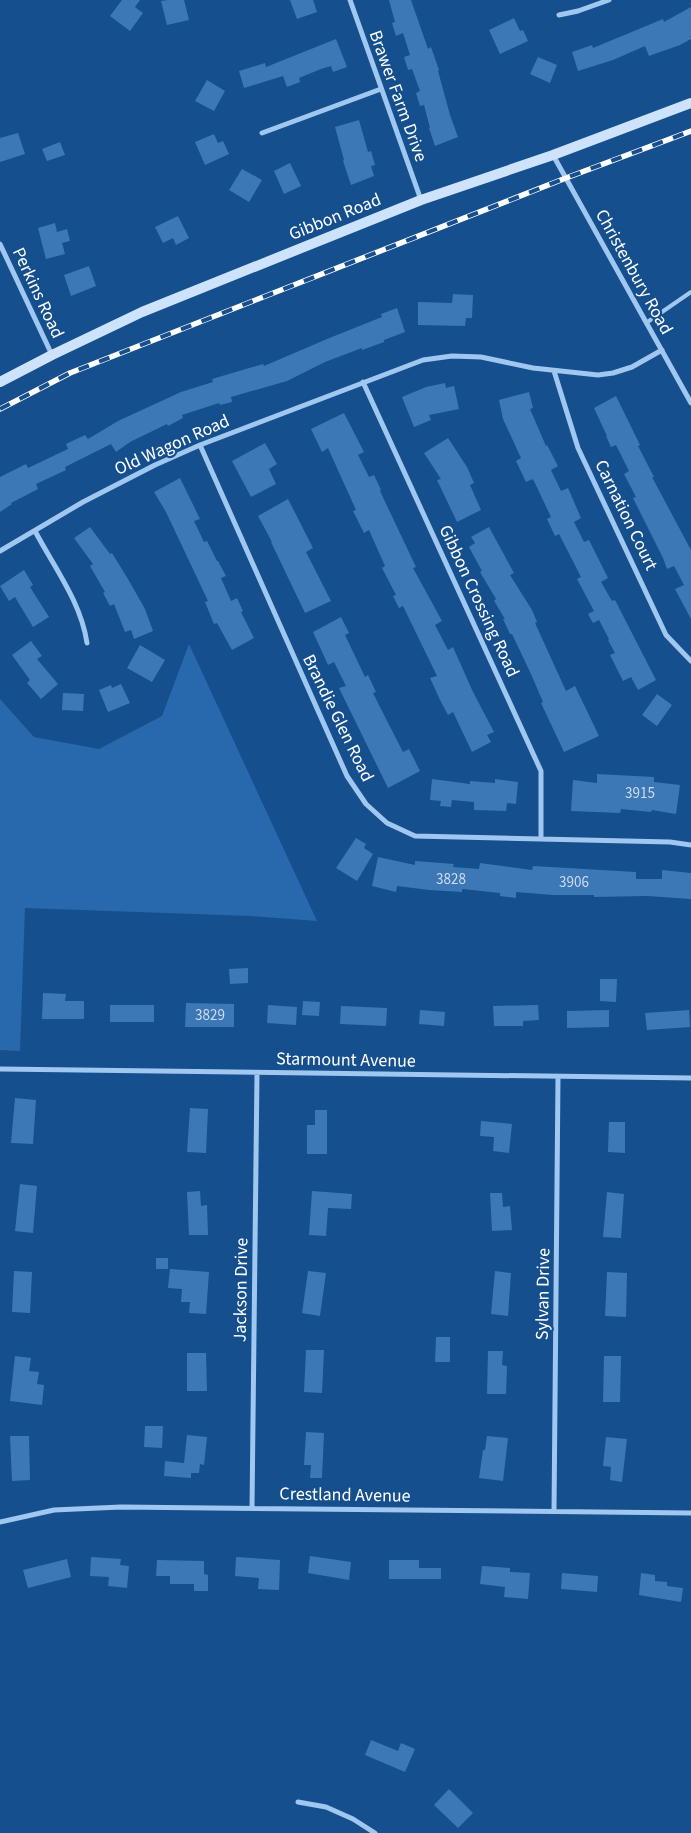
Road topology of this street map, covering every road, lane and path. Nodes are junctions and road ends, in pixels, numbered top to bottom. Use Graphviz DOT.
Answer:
graph roads {
  1 [pos="350,0"];
  2 [pos="609,0"];
  3 [pos="559,15"];
  4 [pos="381,89"];
  5 [pos="691,103"];
  6 [pos="262,133"];
  7 [pos="553,155"];
  8 [pos="421,200"];
  9 [pos="0,244"];
  10 [pos="691,292"];
  11 [pos="646,323"];
  12 [pos="662,350"];
  13 [pos="52,355"];
  14 [pos="554,371"];
  15 [pos="0,382"];
  16 [pos="363,382"];
  17 [pos="691,403"];
  18 [pos="200,445"];
  19 [pos="35,530"];
  20 [pos="0,551"];
  21 [pos="87,643"];
  22 [pos="691,661"];
  23 [pos="541,838"];
  24 [pos="691,845"];
  25 [pos="0,1069"];
  26 [pos="257,1073"];
  27 [pos="558,1077"];
  28 [pos="691,1078"];
  29 [pos="252,1508"];
  30 [pos="554,1511"];
  31 [pos="691,1513"];
  32 [pos="0,1522"];
  33 [pos="298,1802"];
  34 [pos="375,1833"];
  1 -- 4 [label="street, Brawer Farm Drive"];
  2 -- 3 [label="street"];
  4 -- 6 [label="street"];
  4 -- 8 [label="street, Brawer Farm Drive"];
  5 -- 7 [label="main road, Gibbon Road"];
  7 -- 8 [label="main road, Gibbon Road"];
  7 -- 11 [label="street, Christenbury Road"];
  8 -- 13 [label="main road, Gibbon Road"];
  9 -- 13 [label="street, Perkins Road"];
  10 -- 11 [label="lane"];
  11 -- 12 [label="street, Christenbury Road"];
  12 -- 14 [label="street, Old Wagon Road"];
  12 -- 17 [label="street, Christenbury Road"];
  13 -- 15 [label="main road, Gibbon Road"];
  14 -- 16 [label="street, Old Wagon Road"];
  14 -- 22 [label="street, Carnation Court"];
  16 -- 18 [label="street, Old Wagon Road"];
  16 -- 23 [label="street, Gibbon Crossing Road"];
  18 -- 19 [label="street, Old Wagon Road"];
  18 -- 23 [label="street, Brandie Glen Road"];
  19 -- 20 [label="street, Old Wagon Road"];
  19 -- 21 [label="street"];
  23 -- 24 [label="street, Brandie Glen Road"];
  25 -- 26 [label="street, Starmount Avenue"];
  26 -- 27 [label="street, Starmount Avenue"];
  26 -- 29 [label="street, Jackson Drive"];
  27 -- 28 [label="street, Starmount Avenue"];
  27 -- 30 [label="street, Sylvan Drive"];
  29 -- 30 [label="street, Crestland Avenue"];
  29 -- 32 [label="street, Crestland Avenue"];
  30 -- 31 [label="street, Crestland Avenue"];
  33 -- 34 [label="street"];
}
